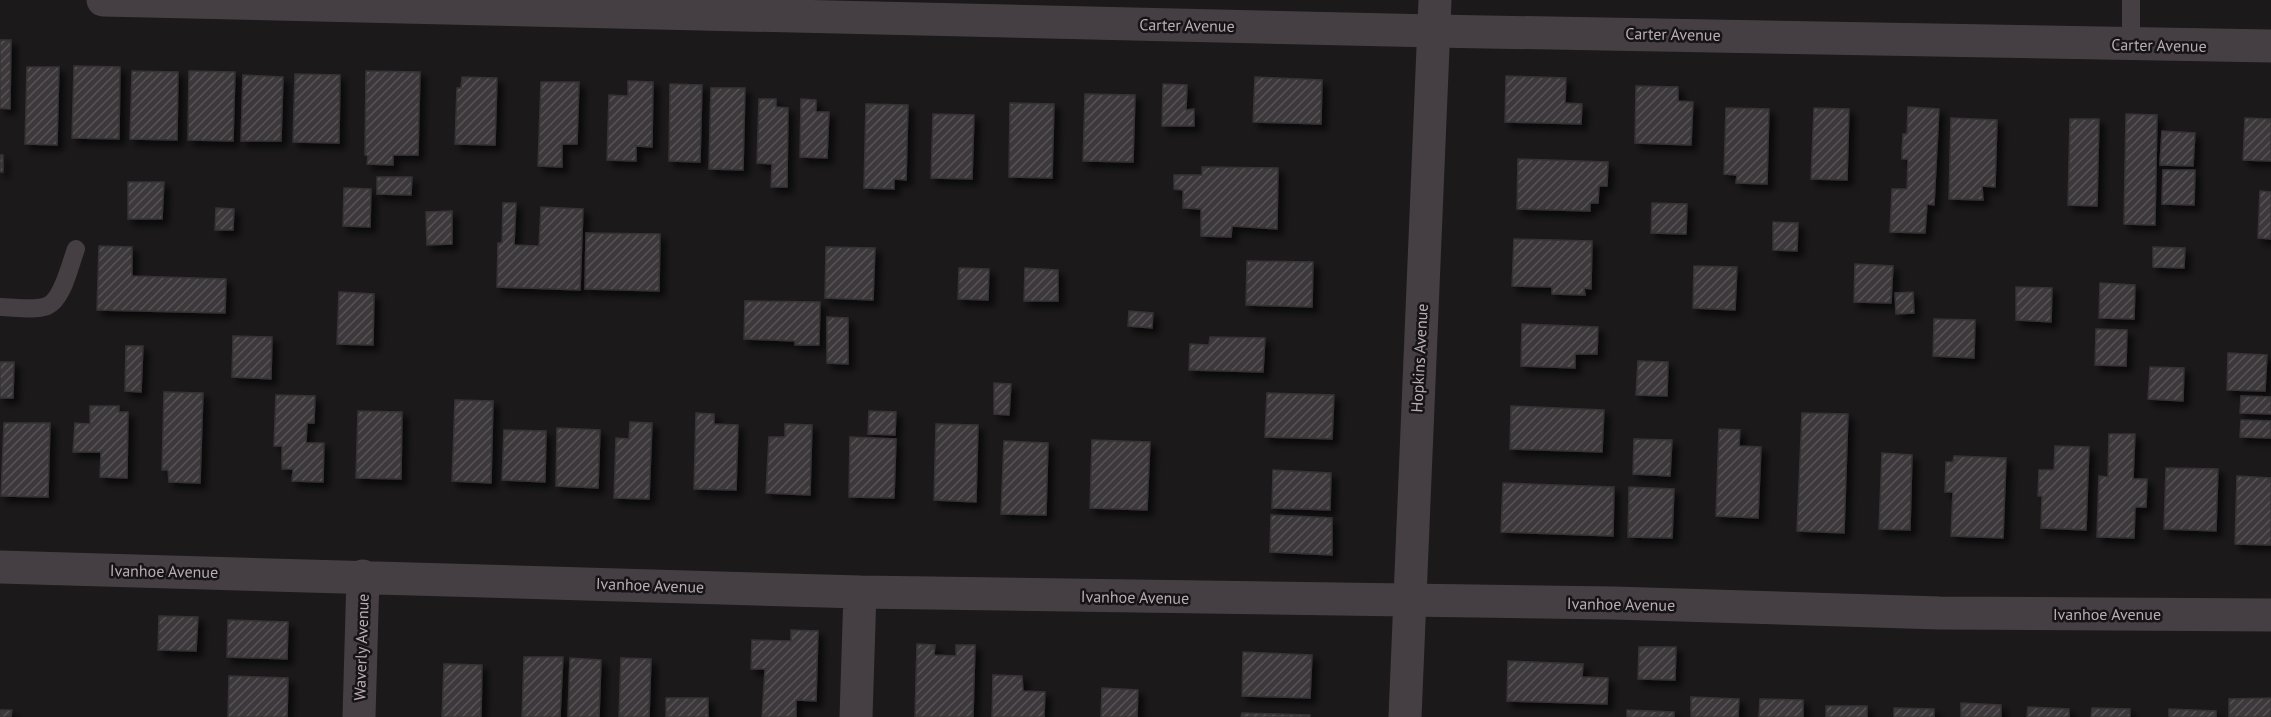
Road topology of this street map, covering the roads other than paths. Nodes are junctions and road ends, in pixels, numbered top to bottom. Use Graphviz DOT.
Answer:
graph roads {
  1 [pos="102,0"];
  2 [pos="2131,0"];
  3 [pos="1435,15"];
  4 [pos="2131,44"];
  5 [pos="2271,46"];
  6 [pos="76,249"];
  7 [pos="0,307"];
  8 [pos="0,567"];
  9 [pos="363,576"];
  10 [pos="860,592"];
  11 [pos="1408,601"];
  12 [pos="2271,615"];
  13 [pos="359,717"];
  14 [pos="856,717"];
  15 [pos="1405,717"];
  1 -- 3 [label="street, Carter Avenue"];
  2 -- 4 [label="lane"];
  3 -- 4 [label="street, Carter Avenue"];
  3 -- 11 [label="street, Hopkins Avenue"];
  4 -- 5 [label="street, Carter Avenue"];
  6 -- 7 [label="lane"];
  8 -- 9 [label="street, Ivanhoe Avenue"];
  9 -- 10 [label="street, Ivanhoe Avenue"];
  9 -- 13 [label="street, Waverly Avenue"];
  10 -- 11 [label="street, Ivanhoe Avenue"];
  10 -- 14 [label="street"];
  11 -- 12 [label="street, Ivanhoe Avenue"];
  11 -- 15 [label="street, Hopkins Avenue"];
}
